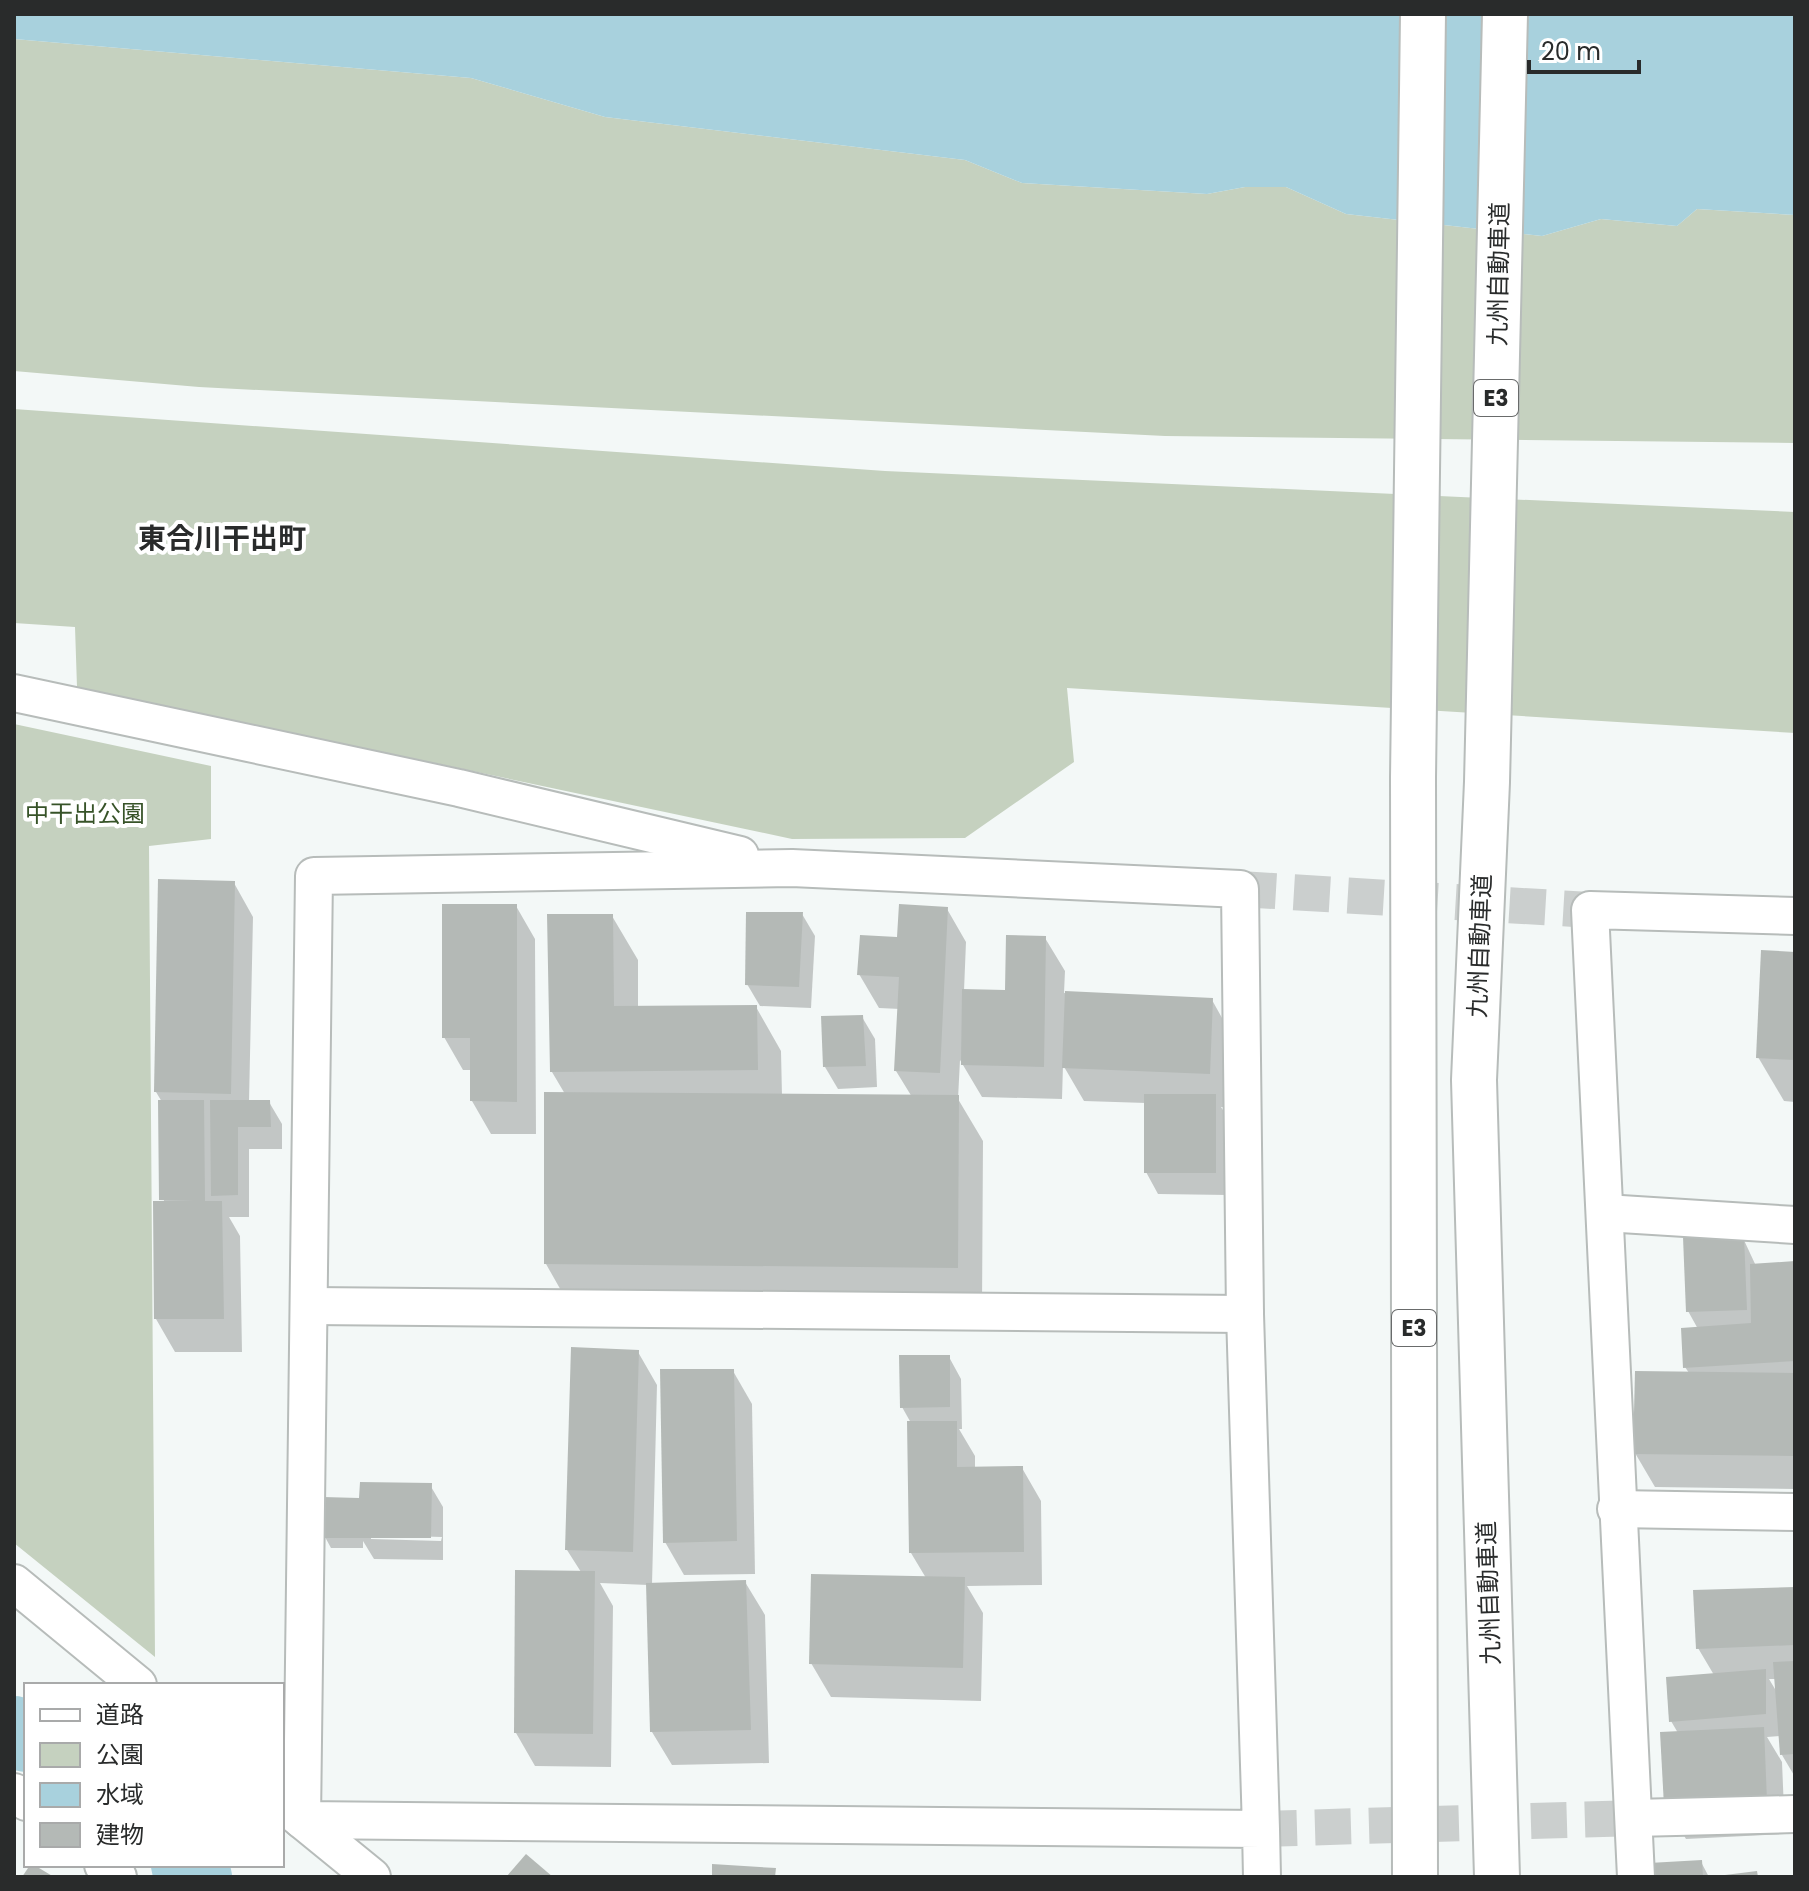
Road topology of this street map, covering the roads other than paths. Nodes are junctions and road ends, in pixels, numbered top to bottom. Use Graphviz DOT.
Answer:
graph roads {
  1 [pos="1423,14"];
  2 [pos="1505,14"];
  3 [pos="14,693"];
  4 [pos="792,868"];
  5 [pos="1795,916"];
  6 [pos="1605,1213"];
  7 [pos="1795,1225"];
  8 [pos="311,1306"];
  9 [pos="1245,1314"];
  10 [pos="1616,1509"];
  11 [pos="1795,1512"];
  12 [pos="14,1583"];
  13 [pos="136,1683"];
  14 [pos="292,1812"];
  15 [pos="1795,1814"];
  16 [pos="1634,1818"];
  17 [pos="1261,1829"];
  18 [pos="372,1877"];
  19 [pos="1262,1877"];
  20 [pos="1415,1877"];
  21 [pos="1497,1877"];
  22 [pos="1636,1877"];
  1 -- 20 [label="highway, E3"];
  2 -- 21 [label="highway, 九州自動車道 / E3"];
  3 -- 4 [label="street"];
  4 -- 8 [label="street"];
  4 -- 9 [label="street"];
  5 -- 6 [label="street"];
  6 -- 7 [label="street"];
  6 -- 10 [label="street"];
  8 -- 9 [label="street"];
  8 -- 14 [label="street"];
  9 -- 17 [label="street"];
  10 -- 11 [label="street"];
  10 -- 16 [label="street"];
  12 -- 13 [label="street"];
  14 -- 17 [label="street"];
  14 -- 18 [label="street"];
  15 -- 16 [label="street"];
  16 -- 22 [label="street"];
  17 -- 19 [label="street"];
}
